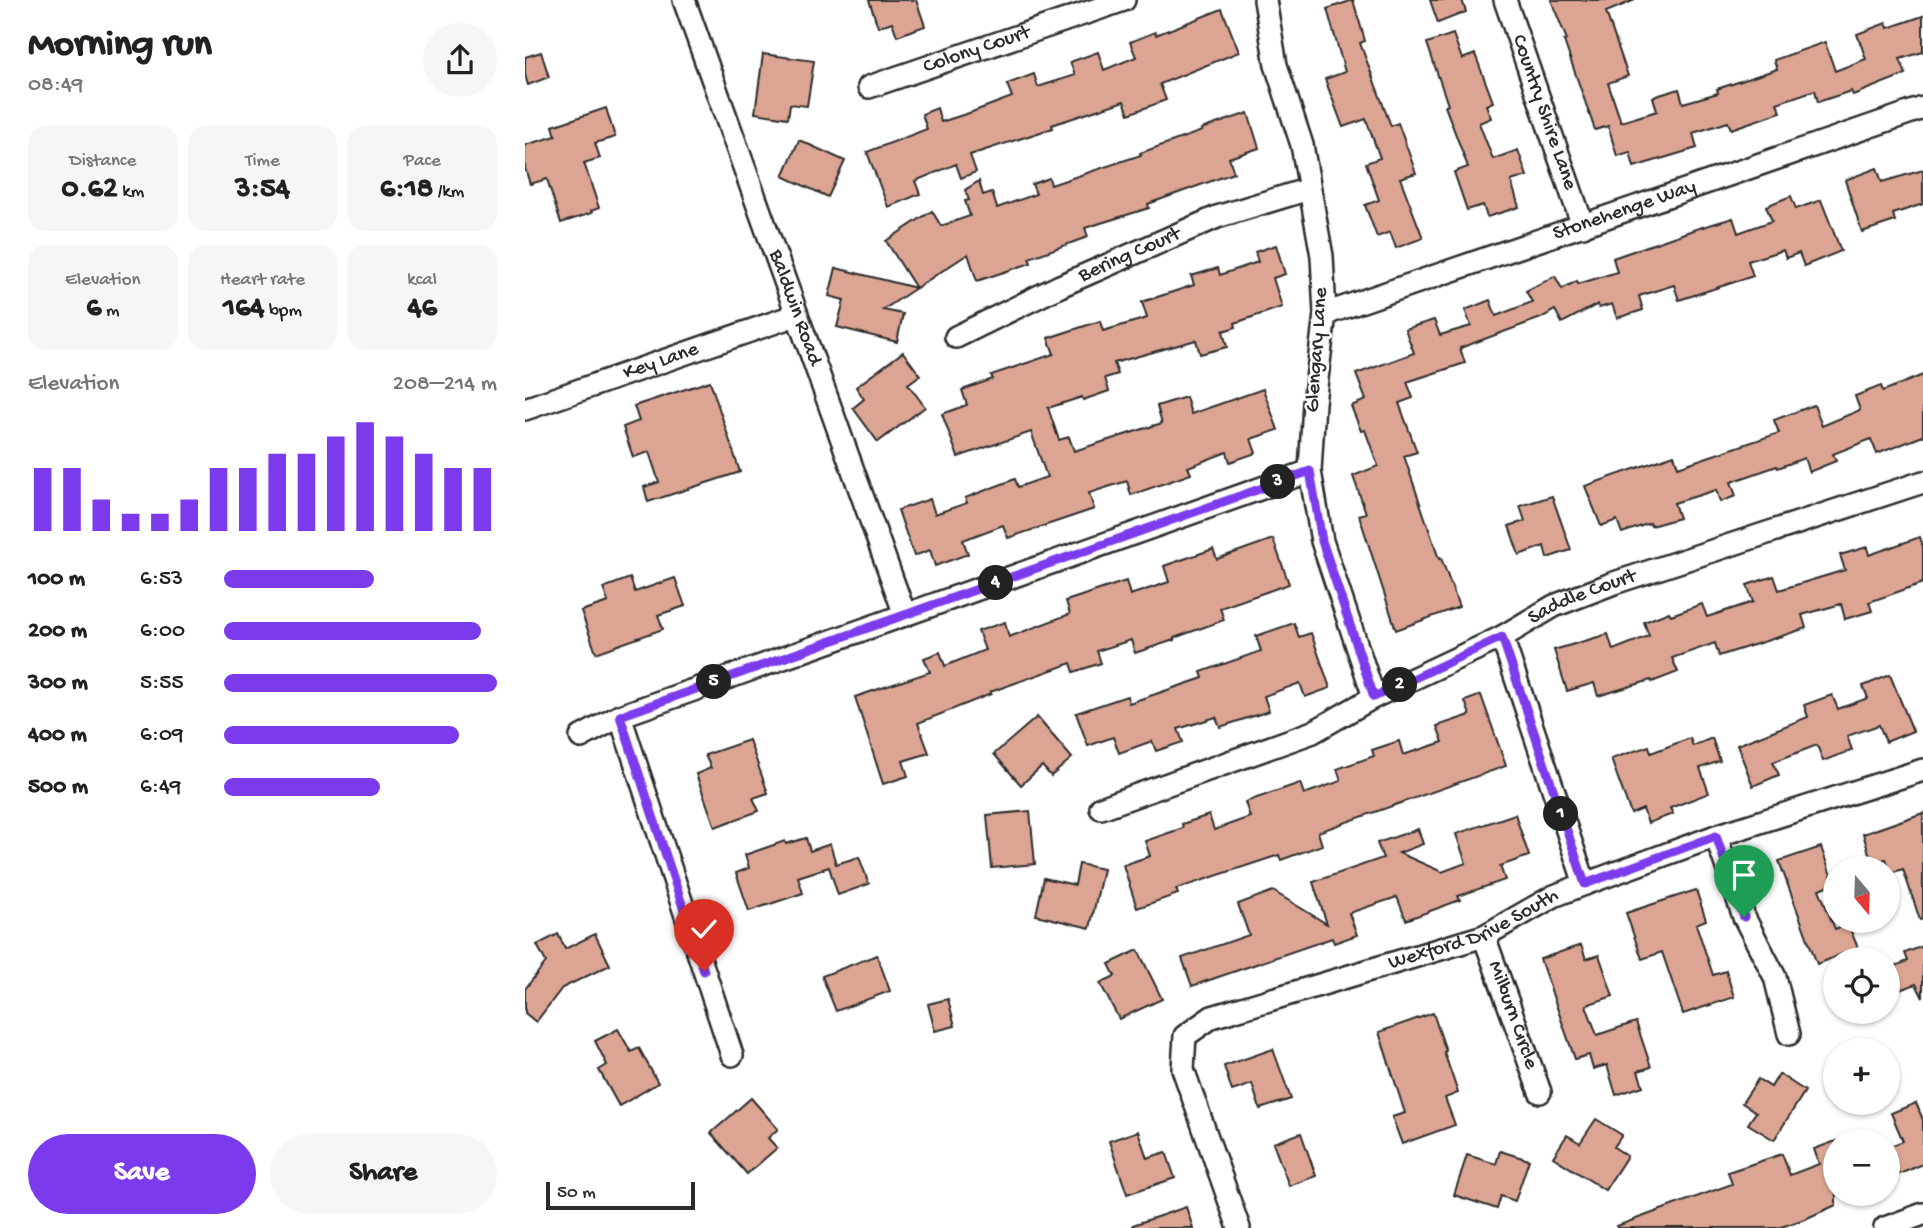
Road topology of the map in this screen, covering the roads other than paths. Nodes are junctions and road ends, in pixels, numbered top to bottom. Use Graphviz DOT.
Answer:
graph roads {
  1 [pos="684,0"];
  2 [pos="1124,0"];
  3 [pos="1265,0"];
  4 [pos="1505,0"];
  5 [pos="869,87"];
  6 [pos="1923,108"];
  7 [pos="1309,189"];
  8 [pos="1583,226"];
  9 [pos="1325,314"];
  10 [pos="796,315"];
  11 [pos="956,337"];
  12 [pos="525,409"];
  13 [pos="1310,471"];
  14 [pos="1923,482"];
  15 [pos="905,615"];
  16 [pos="1502,637"];
  17 [pos="1374,697"];
  18 [pos="620,716"];
  19 [pos="581,737"];
  20 [pos="1923,770"];
  21 [pos="1101,808"];
  22 [pos="1716,836"];
  23 [pos="1585,884"];
  24 [pos="1484,936"];
  25 [pos="1789,1034"];
  26 [pos="732,1055"];
  27 [pos="1540,1092"];
  28 [pos="1923,1214"];
  29 [pos="1239,1228"];
  30 [pos="1885,1228"];
  1 -- 10 [label="street, Baldwin Road"];
  2 -- 5 [label="street, Colony Court"];
  3 -- 7 [label="street, Glengary Lane"];
  4 -- 8 [label="street, Country Shire Lane"];
  6 -- 8 [label="street, Stonehenge Way"];
  7 -- 9 [label="street, Glengary Lane"];
  7 -- 11 [label="street, Bering Court"];
  8 -- 9 [label="street, Stonehenge Way"];
  9 -- 13 [label="street, Glengary Lane"];
  10 -- 12 [label="street, Key Lane"];
  10 -- 15 [label="street, Baldwin Road"];
  13 -- 15 [label="street"];
  13 -- 17 [label="street, Glengary Lane"];
  14 -- 16 [label="street, Saddle Court"];
  15 -- 18 [label="street"];
  16 -- 17 [label="street, Saddle Court"];
  16 -- 23 [label="street"];
  17 -- 21 [label="street, Saddle Court"];
  18 -- 19 [label="street"];
  18 -- 26 [label="street"];
  20 -- 22 [label="street, Wexford Drive South"];
  22 -- 23 [label="street, Wexford Drive South"];
  22 -- 25 [label="street"];
  23 -- 24 [label="street, Wexford Drive South"];
  24 -- 27 [label="street, Milburn Circle"];
  24 -- 29 [label="street, Wexford Drive South"];
  28 -- 30 [label="street"];
}
